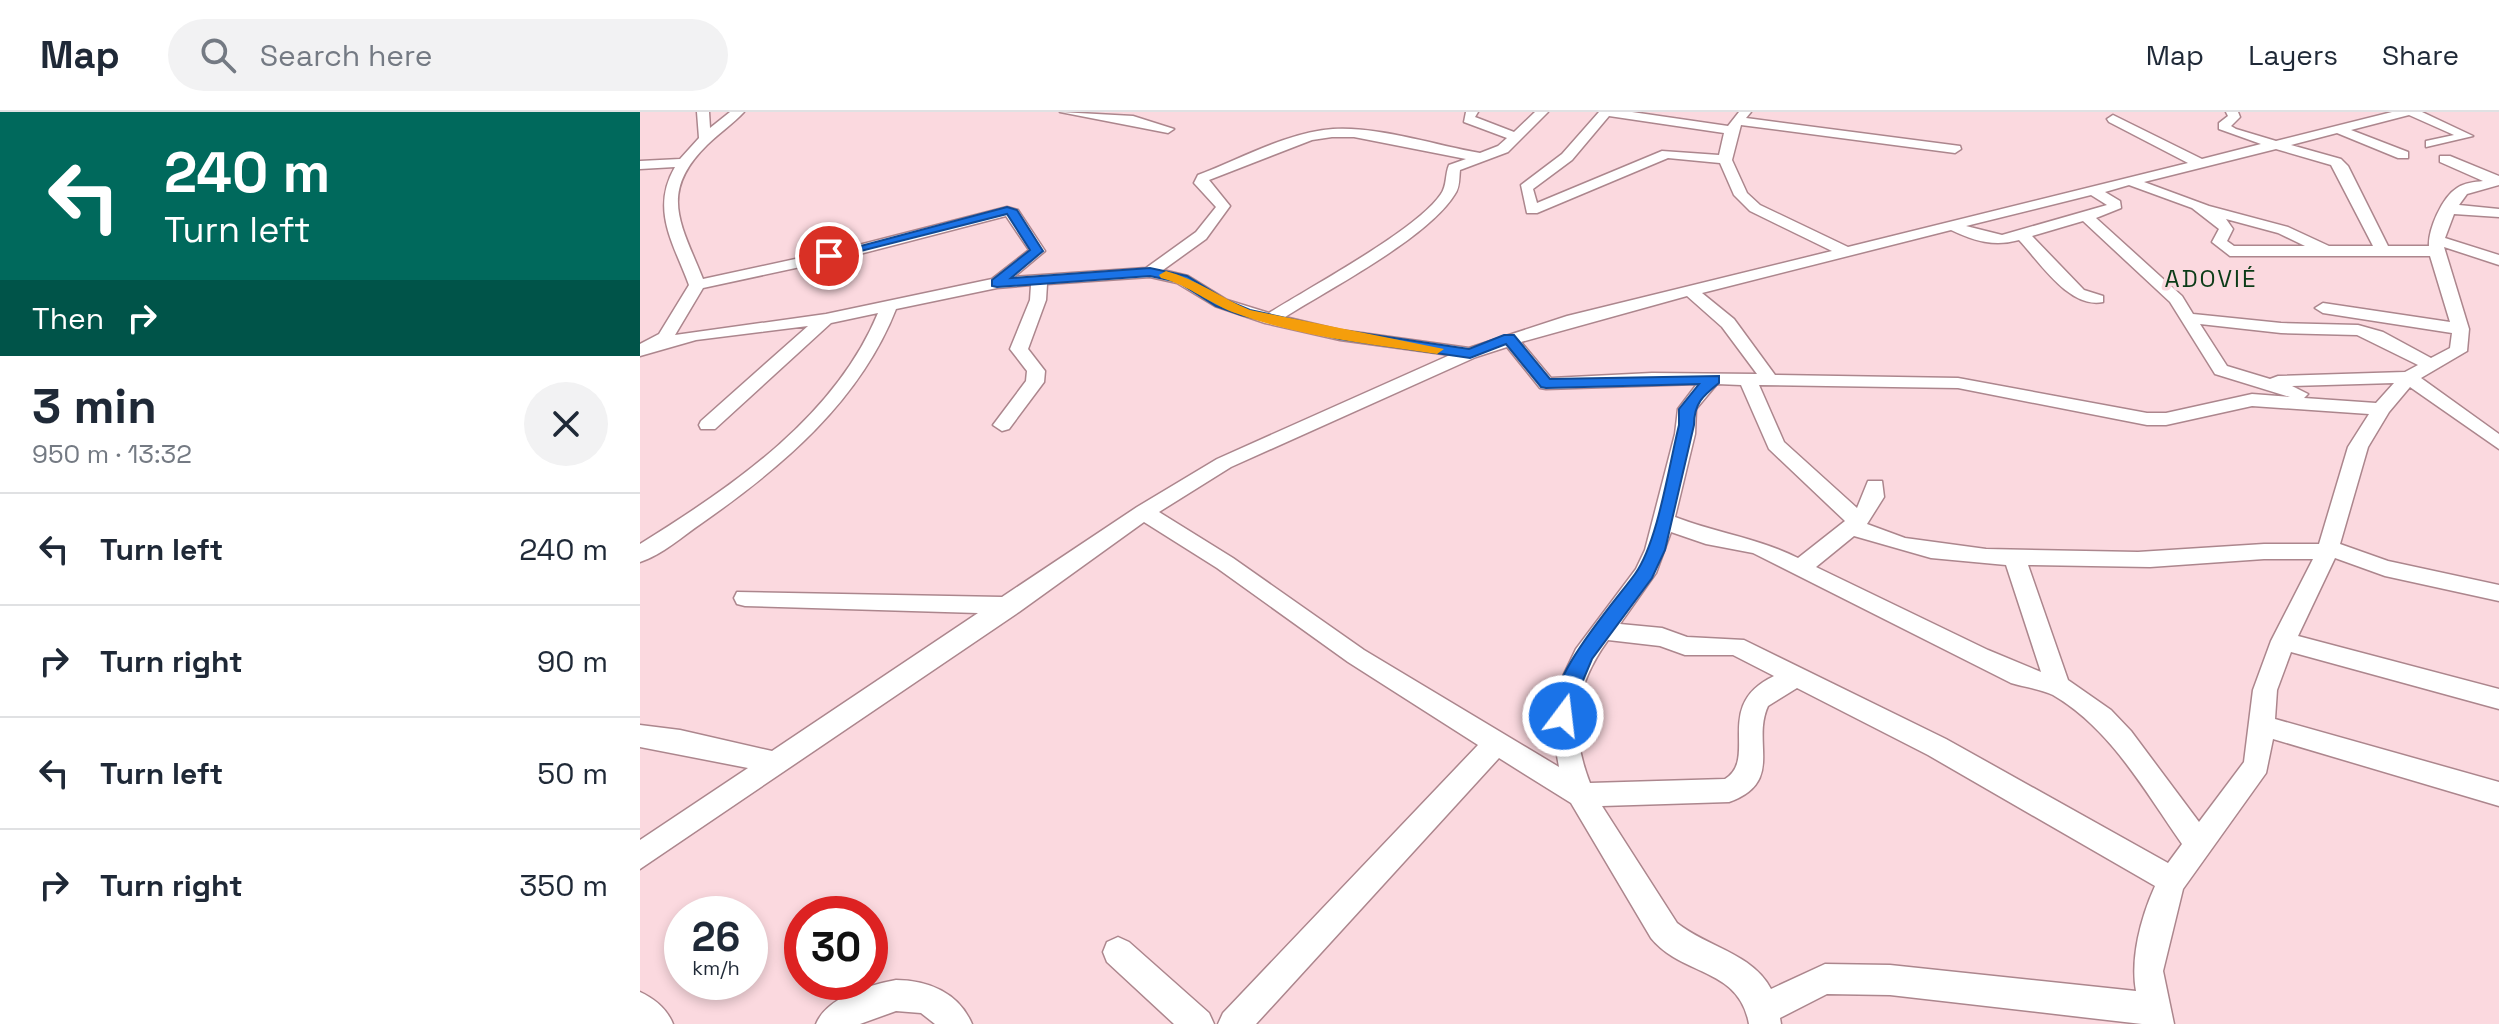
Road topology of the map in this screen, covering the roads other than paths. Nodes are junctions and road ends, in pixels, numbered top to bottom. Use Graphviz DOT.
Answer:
graph roads {
  1 [pos="703,112"];
  2 [pos="758,112"];
  3 [pos="1066,112"];
  4 [pos="1472,112"];
  5 [pos="1542,112"];
  6 [pos="1607,112"];
  7 [pos="2232,112"];
  8 [pos="2410,112"];
  9 [pos="736,114"];
  10 [pos="2384,114"];
  11 [pos="2113,119"];
  12 [pos="1738,121"];
  13 [pos="1168,129"];
  14 [pos="2338,129"];
  15 [pos="1515,137"];
  16 [pos="705,138"];
  17 [pos="2431,144"];
  18 [pos="2274,146"];
  19 [pos="1955,149"];
  20 [pos="2403,155"];
  21 [pos="1483,158"];
  22 [pos="2445,159"];
  23 [pos="1725,160"];
  24 [pos="685,163"];
  25 [pos="2201,164"];
  26 [pos="641,165"];
  27 [pos="2126,180"];
  28 [pos="2497,183"];
  29 [pos="2091,189"];
  30 [pos="2209,209"];
  31 [pos="2450,209"];
  32 [pos="2499,213"];
  33 [pos="2085,215"];
  34 [pos="1951,225"];
  35 [pos="2023,235"];
  36 [pos="2438,245"];
  37 [pos="2382,250"];
  38 [pos="1845,251"];
  39 [pos="2325,251"];
  40 [pos="2499,260"];
  41 [pos="1150,272"];
  42 [pos="1040,279"];
  43 [pos="997,283"];
  44 [pos="697,285"];
  45 [pos="1690,291"];
  46 [pos="2097,299"];
  47 [pos="889,307"];
  48 [pos="2323,308"];
  49 [pos="2350,312"];
  50 [pos="2189,318"];
  51 [pos="826,319"];
  52 [pos="1271,319"];
  53 [pos="2461,329"];
  54 [pos="2377,336"];
  55 [pos="1509,338"];
  56 [pos="658,344"];
  57 [pos="640,351"];
  58 [pos="1470,353"];
  59 [pos="2430,365"];
  60 [pos="2409,377"];
  61 [pos="1713,379"];
  62 [pos="1748,380"];
  63 [pos="1770,380"];
  64 [pos="2258,381"];
  65 [pos="2320,403"];
  66 [pos="2381,409"];
  67 [pos="708,425"];
  68 [pos="1002,425"];
  69 [pos="2499,443"];
  70 [pos="1875,486"];
  71 [pos="1144,512"];
  72 [pos="1664,521"];
  73 [pos="1855,524"];
  74 [pos="2327,550"];
  75 [pos="640,554"];
  76 [pos="2015,558"];
  77 [pos="1801,567"];
  78 [pos="2499,593"];
  79 [pos="745,598"];
  80 [pos="1011,606"];
  81 [pos="1602,631"];
  82 [pos="2283,641"];
  83 [pos="1796,677"];
  84 [pos="2058,686"];
  85 [pos="2499,699"];
  86 [pos="2263,726"];
  87 [pos="640,736"];
  88 [pos="1496,743"];
  89 [pos="775,763"];
  90 [pos="2499,794"];
  91 [pos="1581,795"];
  92 [pos="2198,843"];
  93 [pos="640,856"];
  94 [pos="2172,880"];
  95 [pos="1118,952"];
  96 [pos="640,1008"];
  97 [pos="1765,1016"];
  98 [pos="2156,1016"];
  99 [pos="657,1024"];
  100 [pos="832,1024"];
  101 [pos="956,1024"];
  102 [pos="1198,1024"];
  103 [pos="1234,1024"];
  1 -- 16 [label="street"];
  2 -- 9 [label="street"];
  3 -- 13 [label="street"];
  4 -- 15 [label="street"];
  5 -- 15 [label="street"];
  6 -- 12 [label="street"];
  6 -- 23 [label="street"];
  7 -- 18 [label="street"];
  8 -- 10 [label="street"];
  8 -- 17 [label="street"];
  9 -- 16 [label="street"];
  10 -- 14 [label="street"];
  11 -- 25 [label="street"];
  12 -- 19 [label="street"];
  12 -- 23 [label="street"];
  14 -- 18 [label="street"];
  14 -- 20 [label="street"];
  15 -- 21 [label="street"];
  16 -- 24 [label="street"];
  18 -- 25 [label="street"];
  18 -- 37 [label="street"];
  21 -- 41 [label="street"];
  21 -- 52 [label="street"];
  22 -- 28 [label="street"];
  23 -- 38 [label="street"];
  24 -- 26 [label="street"];
  24 -- 44 [label="street"];
  25 -- 27 [label="street"];
  27 -- 29 [label="street"];
  27 -- 30 [label="street"];
  28 -- 31 [label="street"];
  29 -- 33 [label="street"];
  29 -- 34 [label="street"];
  30 -- 39 [label="street"];
  30 -- 39 [label="street"];
  31 -- 32 [label="street"];
  31 -- 36 [label="street"];
  33 -- 35 [label="street"];
  33 -- 50 [label="street"];
  34 -- 35 [label="street"];
  34 -- 38 [label="street"];
  35 -- 46 [label="street"];
  36 -- 37 [label="street"];
  36 -- 40 [label="street"];
  36 -- 53 [label="street"];
  37 -- 39 [label="street"];
  38 -- 45 [label="street"];
  41 -- 42 [label="street"];
  41 -- 52 [label="street"];
  42 -- 43 [label="street"];
  42 -- 68 [label="street"];
  43 -- 44 [label="street"];
  43 -- 47 [label="street"];
  44 -- 56 [label="street"];
  45 -- 55 [label="street"];
  45 -- 63 [label="street"];
  47 -- 51 [label="street"];
  47 -- 75 [label="street"];
  48 -- 49 [label="street"];
  49 -- 53 [label="street"];
  49 -- 54 [label="street"];
  50 -- 54 [label="street"];
  50 -- 64 [label="street"];
  51 -- 56 [label="street"];
  51 -- 67 [label="street"];
  52 -- 58 [label="street"];
  53 -- 59 [label="street"];
  54 -- 59 [label="street"];
  55 -- 58 [label="street"];
  55 -- 61 [label="street"];
  56 -- 57 [label="street"];
  58 -- 71 [label="street"];
  59 -- 60 [label="street"];
  60 -- 64 [label="street"];
  60 -- 66 [label="street"];
  60 -- 69 [label="street"];
  61 -- 62 [label="street"];
  61 -- 72 [label="street"];
  62 -- 63 [label="street"];
  62 -- 73 [label="street"];
  63 -- 65 [label="street"];
  64 -- 65 [label="street"];
  65 -- 66 [label="street"];
  66 -- 74 [label="street"];
  70 -- 73 [label="street"];
  71 -- 80 [label="street"];
  71 -- 88 [label="street"];
  72 -- 77 [label="street"];
  72 -- 81 [label="street"];
  73 -- 76 [label="street"];
  73 -- 77 [label="street"];
  74 -- 76 [label="street"];
  74 -- 78 [label="street"];
  74 -- 82 [label="street"];
  76 -- 84 [label="street"];
  77 -- 84 [label="street"];
  79 -- 80 [label="street"];
  80 -- 89 [label="street"];
  81 -- 83 [label="street"];
  81 -- 91 [label="street"];
  82 -- 85 [label="street"];
  82 -- 86 [label="street"];
  83 -- 91 [label="street"];
  83 -- 94 [label="street"];
  84 -- 92 [label="street"];
  86 -- 90 [label="street"];
  86 -- 92 [label="street"];
  87 -- 89 [label="street"];
  88 -- 91 [label="street"];
  88 -- 103 [label="street"];
  89 -- 93 [label="street"];
  91 -- 97 [label="street"];
  92 -- 94 [label="street"];
  94 -- 98 [label="street"];
  95 -- 102 [label="street"];
  96 -- 99 [label="street"];
  97 -- 98 [label="street"];
  100 -- 101 [label="street"];
}
